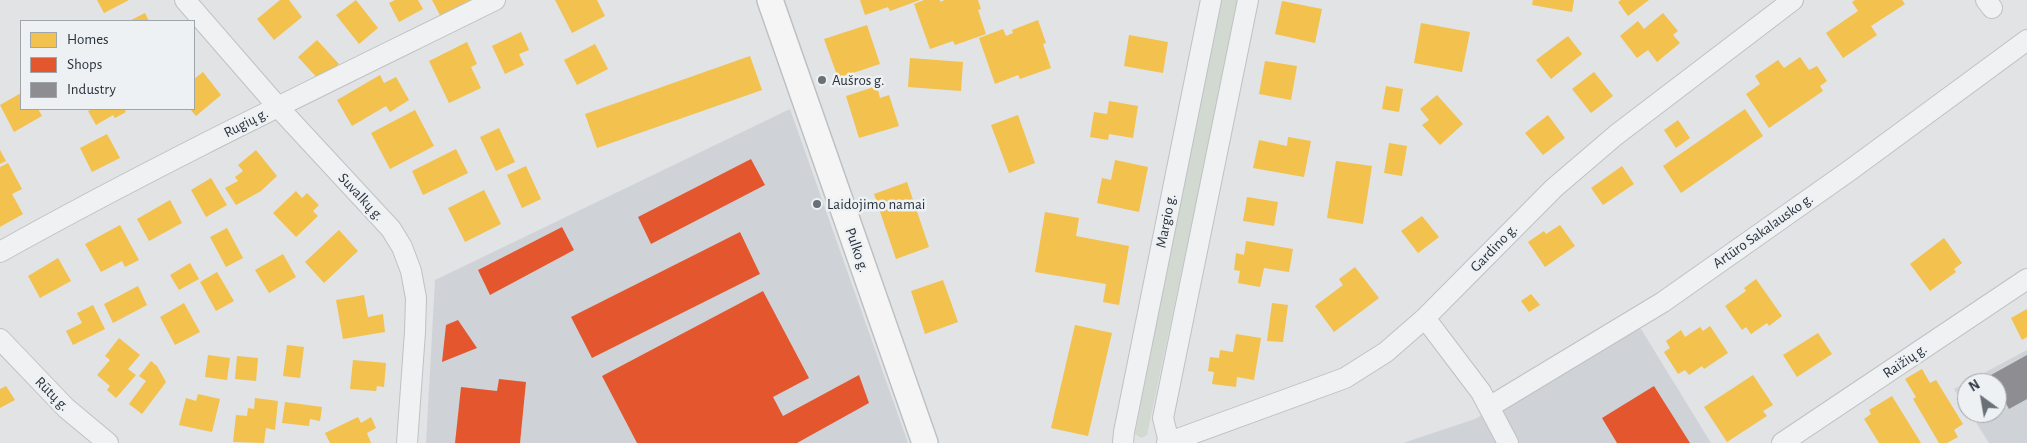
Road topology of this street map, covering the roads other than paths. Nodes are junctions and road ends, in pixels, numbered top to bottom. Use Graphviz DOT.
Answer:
graph roads {
  1 [pos="185,0"];
  2 [pos="495,0"];
  3 [pos="770,0"];
  4 [pos="1211,0"];
  5 [pos="1248,0"];
  6 [pos="1793,0"];
  7 [pos="2027,40"];
  8 [pos="278,107"];
  9 [pos="0,252"];
  10 [pos="2027,279"];
  11 [pos="1425,318"];
  12 [pos="0,339"];
  13 [pos="1489,407"];
  14 [pos="108,443"];
  15 [pos="407,443"];
  16 [pos="925,443"];
  17 [pos="1123,443"];
  18 [pos="1168,443"];
  19 [pos="1508,443"];
  20 [pos="1782,443"];
  1 -- 8 [label="street, Suvalkų g."];
  2 -- 8 [label="street, Rugių g."];
  3 -- 16 [label="main road, Pulko g."];
  4 -- 17 [label="street, Margio g."];
  5 -- 18 [label="street"];
  6 -- 11 [label="street, Gardino g."];
  7 -- 13 [label="street, Artūro Sakalausko g."];
  8 -- 9 [label="street, Rugių g."];
  8 -- 15 [label="street, Suvalkų g."];
  10 -- 20 [label="street, Raižių g."];
  11 -- 13 [label="street"];
  11 -- 18 [label="street, Gardino g."];
  12 -- 14 [label="street, Rūtų g."];
  13 -- 19 [label="street"];
}
